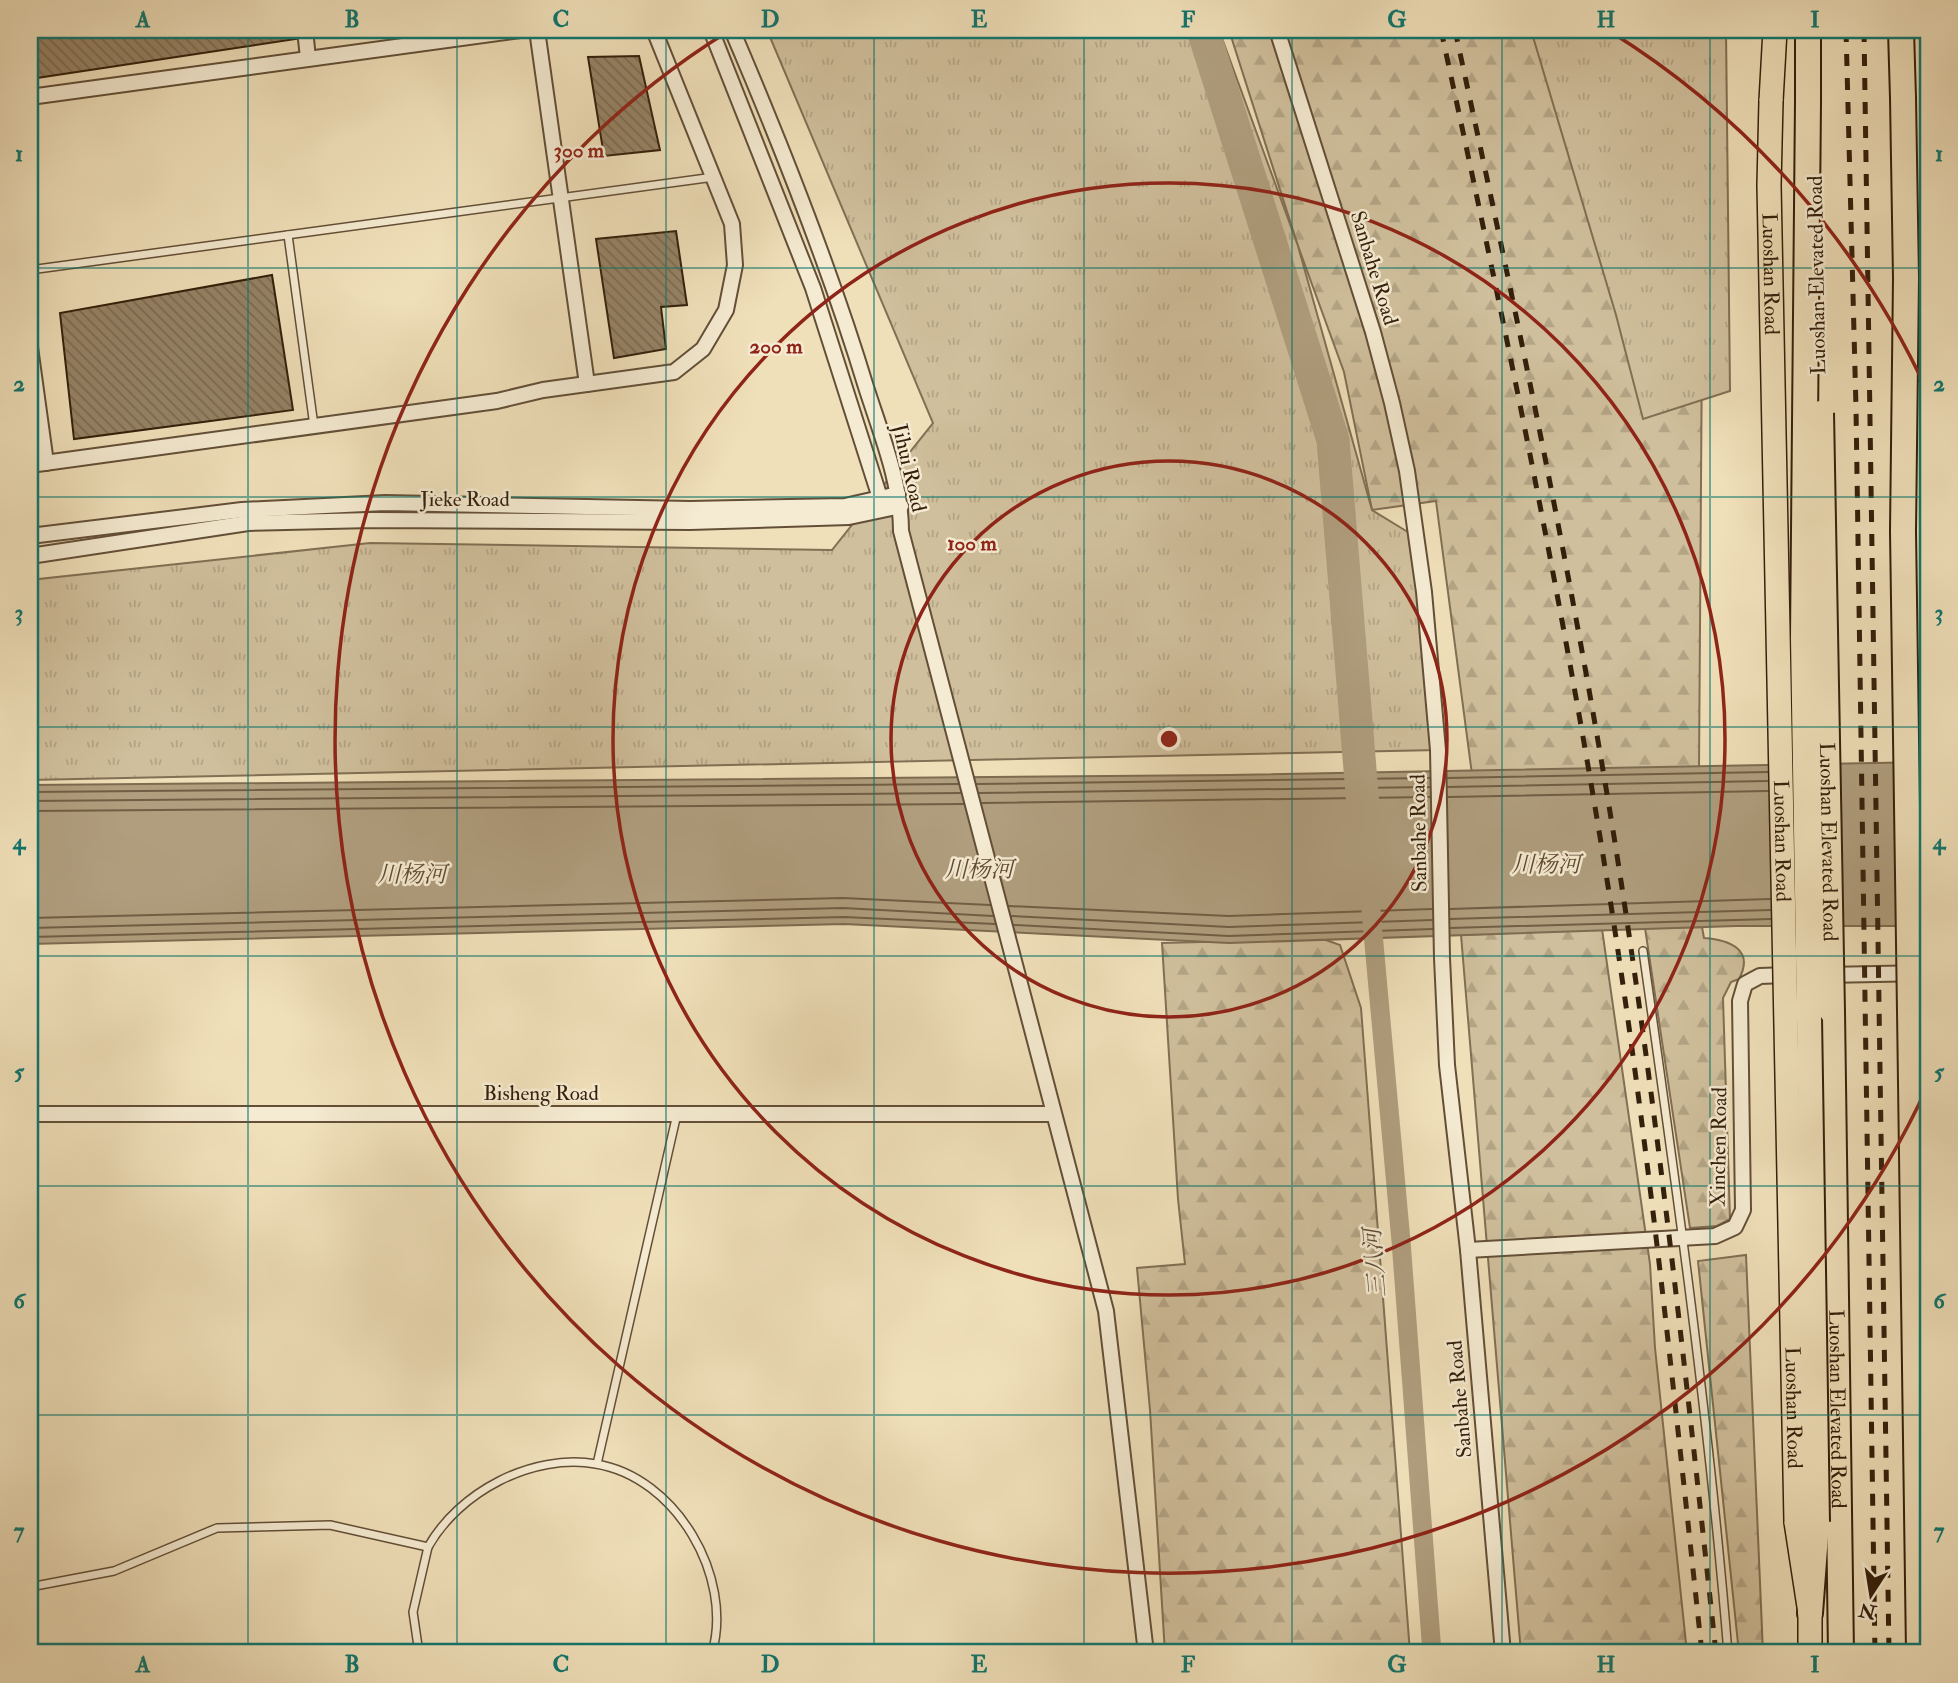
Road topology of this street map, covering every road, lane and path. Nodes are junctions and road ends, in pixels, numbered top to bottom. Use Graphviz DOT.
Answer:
graph roads {
  1 [pos="305,30"];
  2 [pos="520,30"];
  3 [pos="537,30"];
  4 [pos="654,30"];
  5 [pos="711,30"];
  6 [pos="732,30"];
  7 [pos="1277,30"];
  8 [pos="1775,30"];
  9 [pos="1810,30"];
  10 [pos="1901,30"];
  11 [pos="308,58"];
  12 [pos="30,97"];
  13 [pos="1810,101"];
  14 [pos="715,176"];
  15 [pos="561,198"];
  16 [pos="288,235"];
  17 [pos="30,270"];
  18 [pos="1906,278"];
  19 [pos="30,347"];
  20 [pos="587,384"];
  21 [pos="314,426"];
  22 [pos="46,463"];
  23 [pos="30,465"];
  24 [pos="899,500"];
  25 [pos="882,504"];
  26 [pos="901,531"];
  27 [pos="30,536"];
  28 [pos="30,556"];
  29 [pos="1928,832"];
  30 [pos="1643,951"];
  31 [pos="1928,973"];
  32 [pos="30,1114"];
  33 [pos="677,1114"];
  34 [pos="1052,1114"];
  35 [pos="1683,1237"];
  36 [pos="1468,1250"];
  37 [pos="597,1464"];
  38 [pos="1807,1522"];
  39 [pos="428,1547"];
  40 [pos="30,1587"];
  41 [pos="1810,1613"];
  42 [pos="419,1653"];
  43 [pos="712,1653"];
  44 [pos="1146,1653"];
  45 [pos="1503,1653"];
  46 [pos="1728,1653"];
  47 [pos="1810,1653"];
  48 [pos="1841,1653"];
  49 [pos="1919,1653"];
  1 -- 11 [label="street"];
  2 -- 11 [label="street"];
  3 -- 15 [label="street"];
  4 -- 14 [label="street"];
  5 -- 25 [label="street, Jihui Road"];
  6 -- 24 [label="street, Jihui Road"];
  7 -- 36 [label="street, Sanbahe Road"];
  8 -- 38 [label="main road, Luoshan Road, bridge"];
  9 -- 13 [label="highway, Luoshan Elevated Road"];
  10 -- 18 [label="highway, bridge"];
  11 -- 12 [label="street"];
  13 -- 38 [label="highway, bridge"];
  13 -- 48 [label="highway, Luoshan Elevated Road, bridge"];
  14 -- 15 [label="lane"];
  14 -- 20 [label="street"];
  15 -- 16 [label="lane"];
  15 -- 20 [label="street"];
  16 -- 17 [label="lane"];
  16 -- 21 [label="lane"];
  18 -- 29 [label="highway, bridge"];
  18 -- 49 [label="highway, bridge"];
  19 -- 22 [label="street"];
  20 -- 21 [label="street"];
  21 -- 22 [label="street"];
  22 -- 23 [label="street"];
  24 -- 25 [label="street, Jieke Road"];
  24 -- 26 [label="street, Jihui Road"];
  25 -- 26 [label="street, Jihui Road"];
  25 -- 27 [label="street, Jieke Road"];
  25 -- 28 [label="street, Jieke Road"];
  26 -- 34 [label="street"];
  30 -- 35 [label="lane"];
  31 -- 35 [label="street, Xinchen Road"];
  32 -- 33 [label="street, Bisheng Road"];
  33 -- 34 [label="street, Bisheng Road"];
  33 -- 37 [label="lane"];
  34 -- 44 [label="street"];
  35 -- 36 [label="street, Xinchen Road"];
  35 -- 46 [label="lane"];
  36 -- 45 [label="street, Sanbahe Road"];
  37 -- 39 [label="lane"];
  37 -- 43 [label="lane"];
  38 -- 41 [label="highway"];
  39 -- 40 [label="lane"];
  39 -- 42 [label="lane"];
  41 -- 47 [label="main road"];
}
